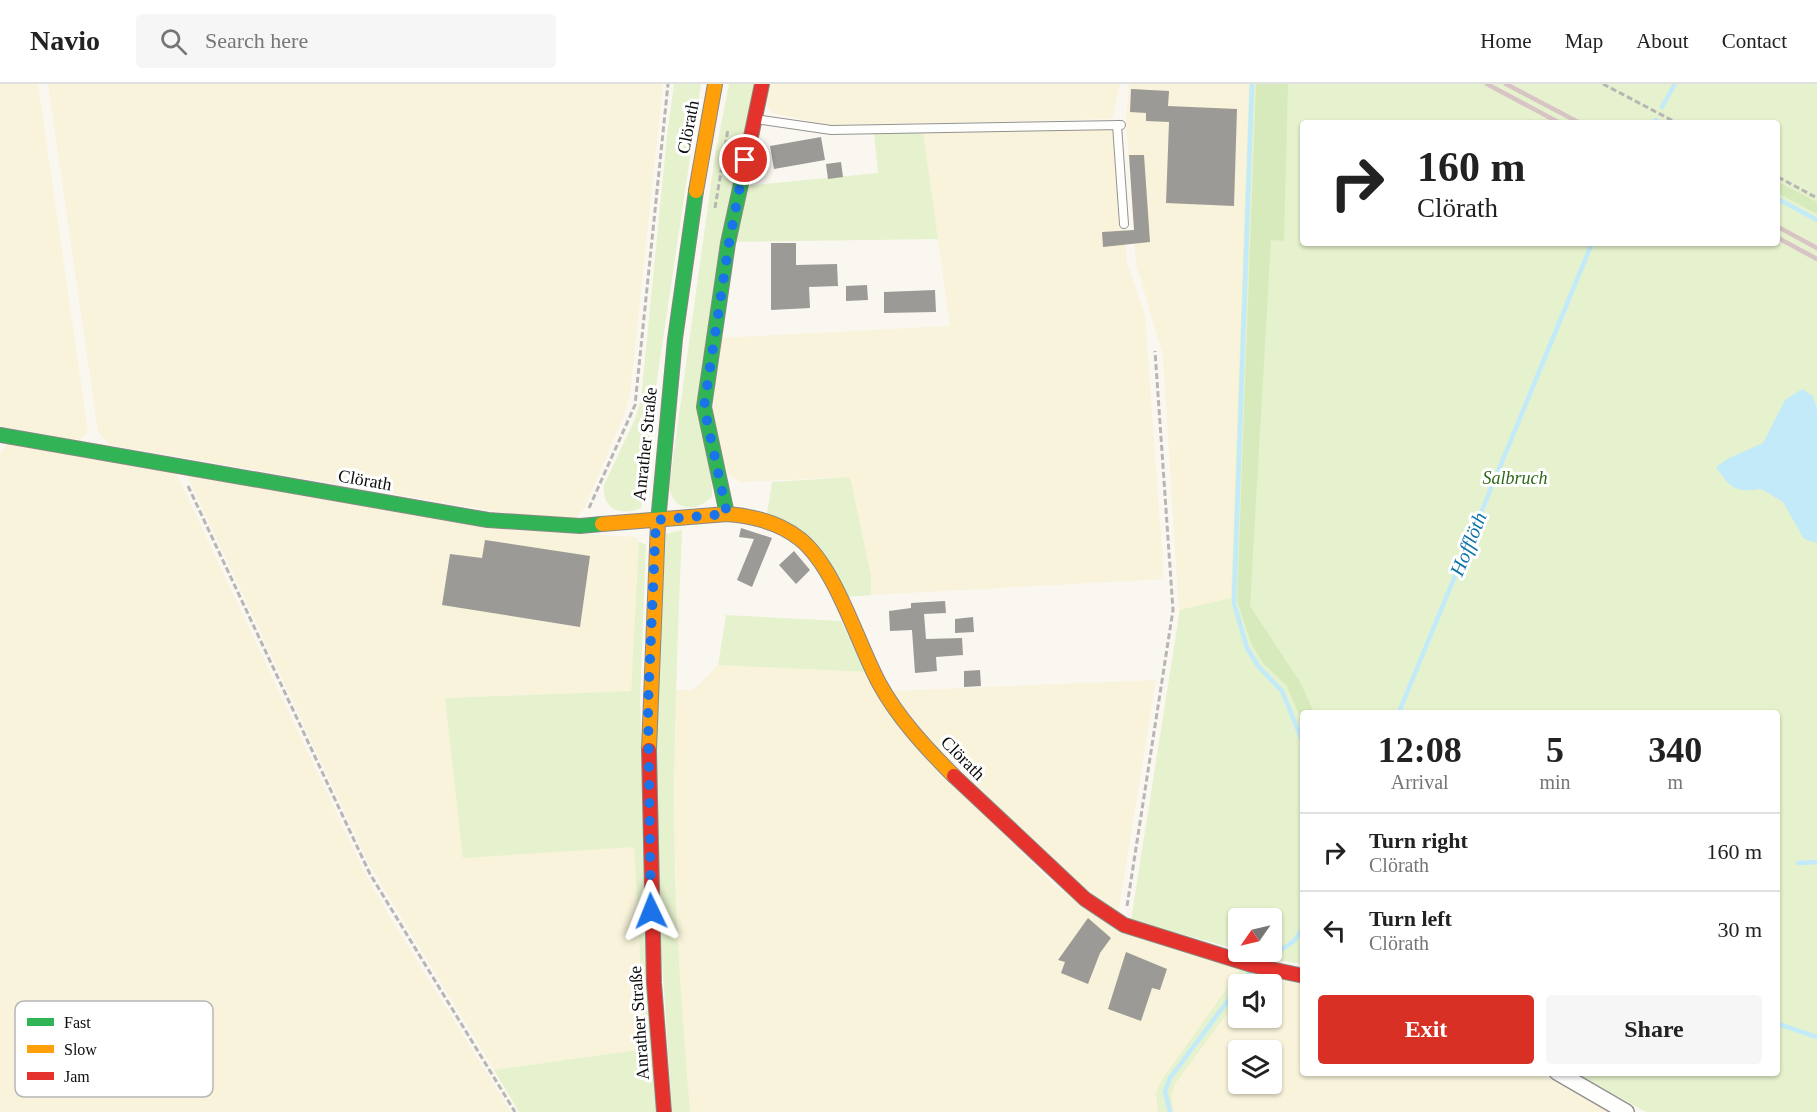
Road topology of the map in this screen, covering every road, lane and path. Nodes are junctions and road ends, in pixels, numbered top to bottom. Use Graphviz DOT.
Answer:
graph roads {
  1 [pos="668,84"];
  2 [pos="715,84"];
  3 [pos="762,84"];
  4 [pos="1604,84"];
  5 [pos="754,119"];
  6 [pos="1671,120"];
  7 [pos="696,177"];
  8 [pos="1780,178"];
  9 [pos="1817,198"];
  10 [pos="1124,224"];
  11 [pos="1155,351"];
  12 [pos="0,435"];
  13 [pos="179,465"];
  14 [pos="727,514"];
  15 [pos="656,520"];
  16 [pos="580,526"];
  17 [pos="1124,925"];
  18 [pos="1300,975"];
  19 [pos="1564,1076"];
  20 [pos="514,1112"];
  21 [pos="664,1112"];
  22 [pos="1626,1112"];
  1 -- 16 [label="path"];
  2 -- 7 [label="street, Clörath"];
  3 -- 5 [label="street"];
  4 -- 6 [label="path"];
  5 -- 10 [label="lane"];
  5 -- 14 [label="street"];
  7 -- 15 [label="street, Anrather Straße"];
  8 -- 9 [label="path"];
  11 -- 17 [label="path"];
  12 -- 13 [label="street, Clörath"];
  13 -- 16 [label="street, Clörath"];
  13 -- 20 [label="path"];
  14 -- 15 [label="street, Clörath"];
  14 -- 17 [label="street, Clörath"];
  15 -- 16 [label="street, Clörath"];
  15 -- 21 [label="street, Anrather Straße"];
  17 -- 18 [label="street, Clörath"];
  19 -- 22 [label="street"];
}
